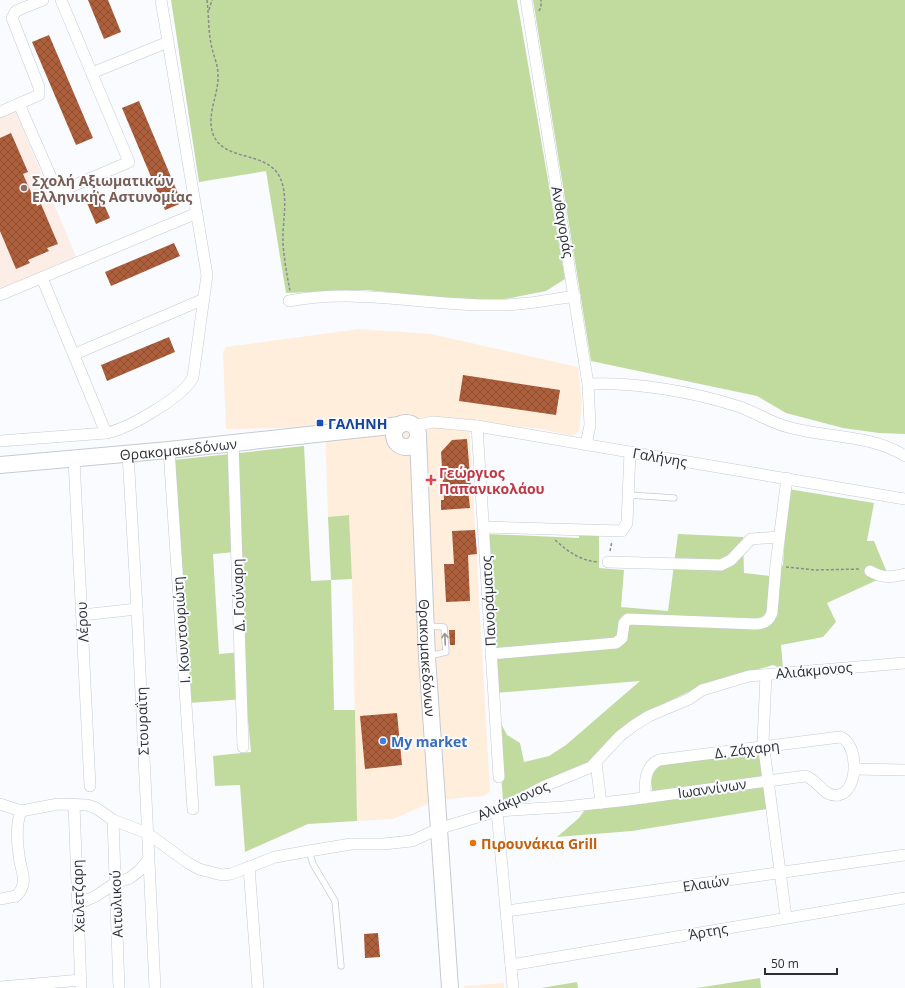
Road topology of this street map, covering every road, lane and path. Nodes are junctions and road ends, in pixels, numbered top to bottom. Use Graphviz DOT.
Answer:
graph roads {
  1 [pos="43,0"];
  2 [pos="61,0"];
  3 [pos="161,0"];
  4 [pos="207,0"];
  5 [pos="212,0"];
  6 [pos="526,0"];
  7 [pos="208,11"];
  8 [pos="168,42"];
  9 [pos="92,73"];
  10 [pos="19,104"];
  11 [pos="0,112"];
  12 [pos="197,213"];
  13 [pos="42,278"];
  14 [pos="0,296"];
  15 [pos="575,296"];
  16 [pos="204,299"];
  17 [pos="292,300"];
  18 [pos="74,354"];
  19 [pos="588,384"];
  20 [pos="477,426"];
  21 [pos="106,433"];
  22 [pos="406,435"];
  23 [pos="0,441"];
  24 [pos="233,442"];
  25 [pos="586,445"];
  26 [pos="169,450"];
  27 [pos="630,452"];
  28 [pos="128,454"];
  29 [pos="905,456"];
  30 [pos="74,459"];
  31 [pos="0,465"];
  32 [pos="787,478"];
  33 [pos="629,495"];
  34 [pos="674,498"];
  35 [pos="905,498"];
  36 [pos="484,527"];
  37 [pos="543,529"];
  38 [pos="612,531"];
  39 [pos="779,537"];
  40 [pos="608,562"];
  41 [pos="776,564"];
  42 [pos="870,571"];
  43 [pos="905,574"];
  44 [pos="137,609"];
  45 [pos="82,615"];
  46 [pos="491,654"];
  47 [pos="905,663"];
  48 [pos="766,675"];
  49 [pos="243,747"];
  50 [pos="763,747"];
  51 [pos="596,763"];
  52 [pos="855,769"];
  53 [pos="905,770"];
  54 [pos="499,777"];
  55 [pos="767,781"];
  56 [pos="90,786"];
  57 [pos="645,798"];
  58 [pos="600,803"];
  59 [pos="0,804"];
  60 [pos="74,804"];
  61 [pos="193,809"];
  62 [pos="497,811"];
  63 [pos="21,812"];
  64 [pos="113,820"];
  65 [pos="438,829"];
  66 [pos="147,833"];
  67 [pos="309,850"];
  68 [pos="905,855"];
  69 [pos="148,860"];
  70 [pos="248,867"];
  71 [pos="779,873"];
  72 [pos="115,883"];
  73 [pos="905,898"];
  74 [pos="0,899"];
  75 [pos="78,904"];
  76 [pos="507,911"];
  77 [pos="786,917"];
  78 [pos="511,965"];
  79 [pos="341,966"];
  80 [pos="81,984"];
  81 [pos="0,987"];
  82 [pos="120,988"];
  83 [pos="156,988"];
  84 [pos="258,988"];
  85 [pos="450,988"];
  86 [pos="513,988"];
  1 -- 10 [label="street"];
  2 -- 9 [label="street"];
  3 -- 8 [label="street"];
  4 -- 7 [label="path"];
  5 -- 7 [label="path"];
  6 -- 15 [label="street, Ανθαγοράς"];
  7 -- 17 [label="path"];
  8 -- 9 [label="street"];
  8 -- 12 [label="street"];
  9 -- 10 [label="street"];
  10 -- 11 [label="street"];
  12 -- 13 [label="street"];
  12 -- 16 [label="street"];
  13 -- 14 [label="street"];
  13 -- 18 [label="street"];
  15 -- 17 [label="street"];
  15 -- 19 [label="street, Ανθαγοράς"];
  16 -- 18 [label="street"];
  16 -- 21 [label="street"];
  18 -- 21 [label="street"];
  19 -- 25 [label="street, Ανθαγοράς"];
  19 -- 29 [label="street"];
  20 -- 22 [label="street, Γαλήνης"];
  20 -- 25 [label="street, Γαλήνης"];
  20 -- 36 [label="street, Πανοράματος"];
  21 -- 23 [label="street"];
  22 -- 24 [label="main road, Θρακομακεδόνων"];
  22 -- 65 [label="main road, Θρακομακεδόνων"];
  24 -- 26 [label="main road, Θρακομακεδόνων"];
  24 -- 49 [label="street, Δ. Γούναρη"];
  25 -- 27 [label="street, Γαλήνης"];
  26 -- 28 [label="main road, Θρακομακεδόνων"];
  26 -- 61 [label="street, Ι. Κουντουριώτη"];
  27 -- 32 [label="street, Γαλήνης"];
  27 -- 33 [label="street"];
  28 -- 30 [label="main road, Θρακομακεδόνων"];
  28 -- 44 [label="street, Στουραΐτη"];
  30 -- 31 [label="main road, Θρακομακεδόνων"];
  30 -- 45 [label="street, Λέρου"];
  32 -- 35 [label="street, Γαλήνης"];
  32 -- 39 [label="street"];
  33 -- 34 [label="lane"];
  33 -- 38 [label="street"];
  36 -- 37 [label="street"];
  36 -- 46 [label="street, Πανοράματος"];
  37 -- 38 [label="street"];
  37 -- 40 [label="path"];
  38 -- 40 [label="path"];
  39 -- 40 [label="street"];
  39 -- 41 [label="street"];
  41 -- 42 [label="path"];
  41 -- 46 [label="street"];
  42 -- 43 [label="street"];
  44 -- 45 [label="street"];
  44 -- 66 [label="street, Στουραΐτη"];
  45 -- 56 [label="street, Λέρου"];
  46 -- 54 [label="street, Πανοράματος"];
  47 -- 48 [label="street, Αλιάκμονος"];
  48 -- 50 [label="street"];
  48 -- 51 [label="street, Αλιάκμονος"];
  50 -- 52 [label="street, Δ. Ζάχαρη"];
  50 -- 55 [label="street"];
  50 -- 57 [label="street, Δ. Ζάχαρη"];
  51 -- 58 [label="street"];
  51 -- 62 [label="street, Αλιάκμονος"];
  52 -- 53 [label="street"];
  52 -- 55 [label="street, Ιωαννίνων"];
  55 -- 57 [label="street, Ιωαννίνων"];
  55 -- 71 [label="street"];
  57 -- 58 [label="street, Ιωαννίνων"];
  58 -- 62 [label="street, Ιωαννίνων"];
  59 -- 63 [label="street"];
  60 -- 63 [label="street, Αλιάκμονος"];
  60 -- 64 [label="street, Αλιάκμονος"];
  60 -- 75 [label="street, Χειλετζαρη"];
  62 -- 65 [label="street, Αλιάκμονος"];
  62 -- 76 [label="street"];
  63 -- 74 [label="street"];
  64 -- 66 [label="street, Αλιάκμονος"];
  64 -- 72 [label="street, Αιτωλικού"];
  65 -- 67 [label="street, Αλιάκμονος"];
  65 -- 85 [label="main road, Θρακομακεδόνων"];
  66 -- 69 [label="street, Στουραΐτη"];
  66 -- 70 [label="street, Αλιάκμονος"];
  67 -- 70 [label="street, Αλιάκμονος"];
  67 -- 79 [label="lane"];
  68 -- 71 [label="street, Ελαιών"];
  69 -- 72 [label="street"];
  69 -- 83 [label="street, Στουραΐτη"];
  70 -- 84 [label="street"];
  71 -- 76 [label="street, Ελαιών"];
  71 -- 77 [label="street"];
  72 -- 75 [label="street"];
  72 -- 82 [label="street, Αιτωλικού"];
  73 -- 77 [label="street, Άρτης"];
  75 -- 80 [label="street, Χειλετζαρη"];
  76 -- 78 [label="street"];
  77 -- 78 [label="street, Άρτης"];
  78 -- 86 [label="street"];
  80 -- 81 [label="street"];
}
